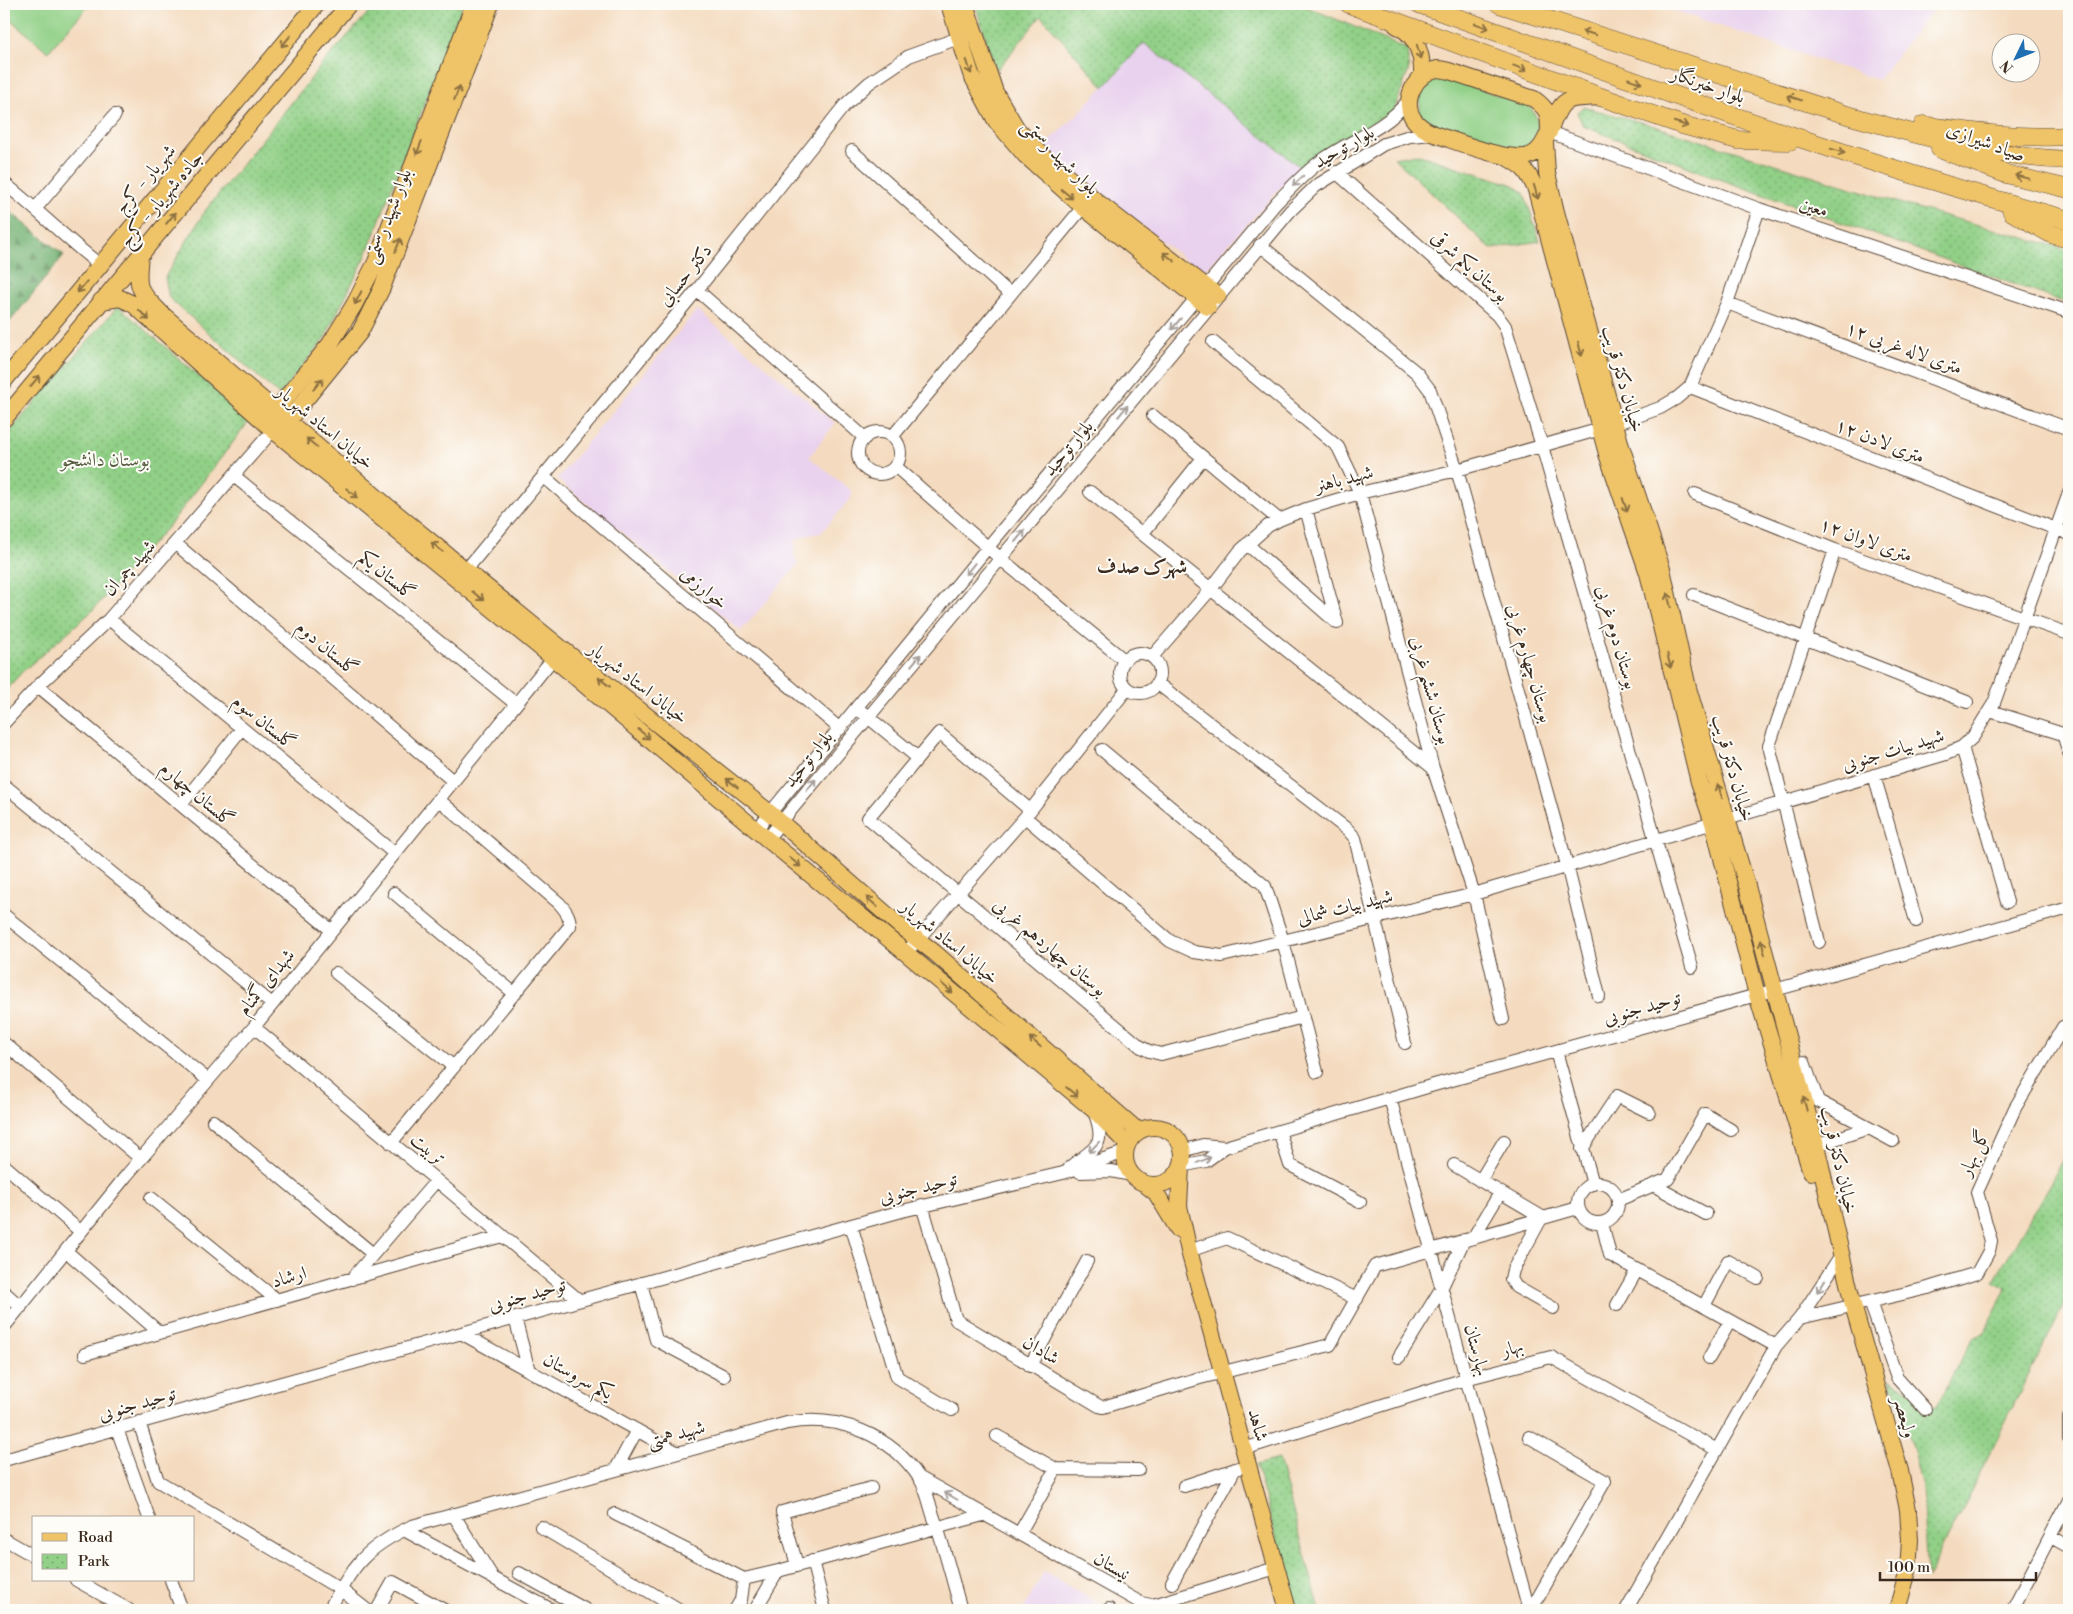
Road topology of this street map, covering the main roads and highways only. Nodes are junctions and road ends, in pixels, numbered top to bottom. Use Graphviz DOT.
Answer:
graph roads {
  1 [pos="317,4"];
  2 [pos="349,4"];
  3 [pos="474,4"];
  4 [pos="491,4"];
  5 [pos="949,4"];
  6 [pos="966,4"];
  7 [pos="1349,4"];
  8 [pos="1420,4"];
  9 [pos="1499,4"];
  10 [pos="1376,15"];
  11 [pos="967,35"];
  12 [pos="1422,77"];
  13 [pos="1601,97"];
  14 [pos="1847,115"];
  15 [pos="1891,128"];
  16 [pos="2069,136"];
  17 [pos="1547,137"];
  18 [pos="1807,142"];
  19 [pos="1506,157"];
  20 [pos="2069,160"];
  21 [pos="2069,189"];
  22 [pos="1985,198"];
  23 [pos="2069,220"];
  24 [pos="2069,239"];
  25 [pos="140,255"];
  26 [pos="1186,280"];
  27 [pos="1208,297"];
  28 [pos="102,301"];
  29 [pos="4,381"];
  30 [pos="4,419"];
  31 [pos="278,421"];
  32 [pos="1608,427"];
  33 [pos="557,653"];
  34 [pos="1720,821"];
  35 [pos="900,926"];
  36 [pos="889,939"];
  37 [pos="939,957"];
  38 [pos="922,966"];
  39 [pos="1130,1142"];
  40 [pos="1182,1158"];
  41 [pos="1137,1178"];
  42 [pos="1836,1237"];
  43 [pos="1189,1251"];
  44 [pos="1288,1610"];
  45 [pos="1897,1610"];
  1 -- 29 [label="main road, شهریار - کرج, one-way"];
  25 -- 2 [label="main road, جاده شهریار - کرج, one-way"];
  3 -- 31 [label="main road, بلوار شهید رستمی, one-way"];
  31 -- 4 [label="main road, بلوار شهید رستمی, one-way"];
  5 -- 11 [label="main road, بلوار شهید رستمی"];
  6 -- 11 [label="main road, بلوار شهید رستمی"];
  7 -- 10 [label="highway"];
  8 -- 18 [label="highway, بلوار خبرنگار, one-way"];
  14 -- 9 [label="highway, بلوار خبرنگار, one-way"];
  10 -- 12 [label="main road, one-way"];
  10 -- 13 [label="highway, one-way"];
  26 -- 11 [label="main road, بلوار شهید رستمی, one-way"];
  11 -- 26 [label="main road, بلوار شهید رستمی, one-way"];
  12 -- 17 [label="main road, خیابان دکتر قریب"];
  12 -- 19 [label="main road"];
  13 -- 17 [label="main road"];
  13 -- 18 [label="highway, one-way"];
  14 -- 15 [label="highway, بلوار خبرنگار"];
  14 -- 16 [label="highway"];
  15 -- 20 [label="highway"];
  21 -- 15 [label="highway, صیاد شیرازی, one-way"];
  17 -- 19 [label="main road"];
  17 -- 32 [label="main road, خیابان دکتر قریب"];
  18 -- 22 [label="highway, بلوار خبرنگار, one-way"];
  19 -- 32 [label="main road, خیابان دکتر قریب, one-way"];
  22 -- 23 [label="highway"];
  22 -- 24 [label="highway"];
  25 -- 28 [label="main road, جاده شهریار - کرج"];
  25 -- 31 [label="main road, خیابان استاد شهریار"];
  26 -- 27 [label="main road, بلوار شهید رستمی"];
  30 -- 28 [label="main road, جاده شهریار - کرج, one-way"];
  28 -- 31 [label="main road, خیابان استاد شهریار, one-way"];
  31 -- 33 [label="main road, خیابان استاد شهریار, one-way"];
  33 -- 31 [label="main road, خیابان استاد شهریار, one-way"];
  32 -- 34 [label="main road, خیابان دکتر قریب"];
  35 -- 33 [label="main road, خیابان استاد شهریار, one-way"];
  33 -- 36 [label="main road, خیابان استاد شهریار, one-way"];
  42 -- 34 [label="main road, خیابان دکتر قریب, one-way"];
  34 -- 42 [label="main road, خیابان دکتر قریب"];
  35 -- 36 [label="main road"];
  35 -- 37 [label="main road, خیابان استاد شهریار"];
  36 -- 38 [label="main road, خیابان استاد شهریار"];
  37 -- 38 [label="main road"];
  39 -- 37 [label="main road, خیابان استاد شهریار, one-way"];
  38 -- 39 [label="main road, خیابان استاد شهریار, one-way"];
  39 -- 40 [label="main road"];
  39 -- 41 [label="main road"];
  40 -- 41 [label="main road"];
  40 -- 43 [label="main road"];
  41 -- 43 [label="main road"];
  42 -- 45 [label="main road, ولیعصر"];
  43 -- 44 [label="main road, شاهد"];
}
